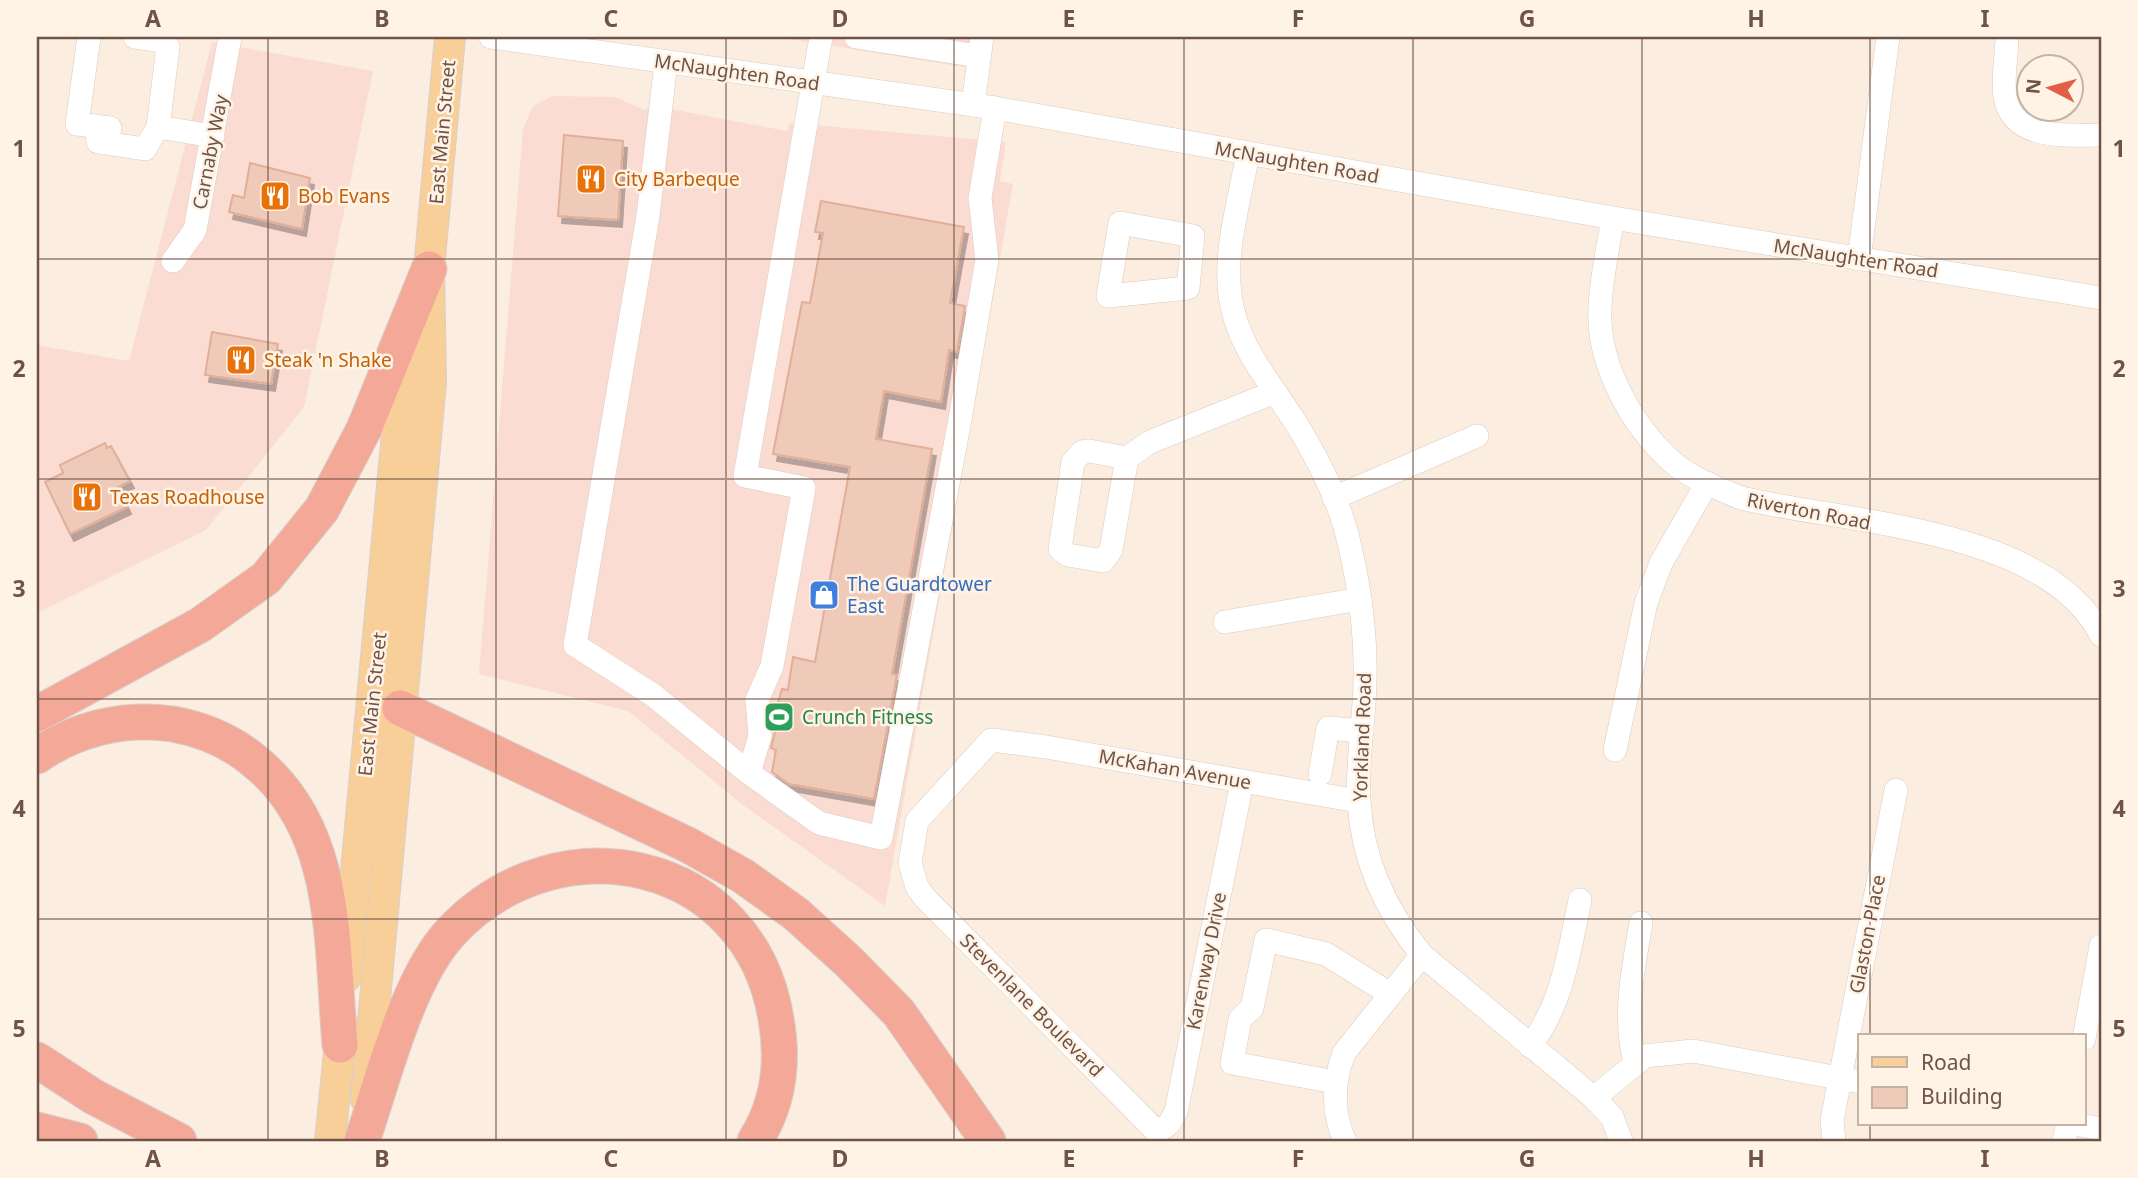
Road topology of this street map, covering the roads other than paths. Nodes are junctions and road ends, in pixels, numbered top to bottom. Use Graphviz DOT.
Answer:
graph roads {
  1 [pos="89,37"];
  2 [pos="135,37"];
  3 [pos="230,37"];
  4 [pos="450,37"];
  5 [pos="491,37"];
  6 [pos="821,37"];
  7 [pos="856,37"];
  8 [pos="1888,37"];
  9 [pos="2007,37"];
  10 [pos="980,46"];
  11 [pos="619,47"];
  12 [pos="666,63"];
  13 [pos="812,82"];
  14 [pos="984,106"];
  15 [pos="158,127"];
  16 [pos="2101,135"];
  17 [pos="213,136"];
  18 [pos="1248,153"];
  19 [pos="1614,218"];
  20 [pos="1859,259"];
  21 [pos="173,261"];
  22 [pos="1193,262"];
  23 [pos="1230,263"];
  24 [pos="429,269"];
  25 [pos="2101,298"];
  26 [pos="1275,392"];
  27 [pos="1476,436"];
  28 [pos="1128,458"];
  29 [pos="1707,483"];
  30 [pos="1334,498"];
  31 [pos="1360,599"];
  32 [pos="1225,622"];
  33 [pos="2100,630"];
  34 [pos="400,708"];
  35 [pos="37,714"];
  36 [pos="1362,731"];
  37 [pos="1615,750"];
  38 [pos="37,756"];
  39 [pos="748,773"];
  40 [pos="1320,774"];
  41 [pos="1242,782"];
  42 [pos="1896,790"];
  43 [pos="1359,801"];
  44 [pos="912,875"];
  45 [pos="1580,900"];
  46 [pos="1641,923"];
  47 [pos="2101,946"];
  48 [pos="1422,955"];
  49 [pos="1390,994"];
  50 [pos="2085,1034"];
  51 [pos="340,1045"];
  52 [pos="1530,1046"];
  53 [pos="37,1060"];
  54 [pos="1635,1062"];
  55 [pos="1850,1080"];
  56 [pos="1335,1082"];
  57 [pos="1594,1098"];
  58 [pos="37,1130"];
  59 [pos="1157,1132"];
  60 [pos="80,1141"];
  61 [pos="179,1141"];
  62 [pos="330,1141"];
  63 [pos="362,1141"];
  64 [pos="755,1141"];
  65 [pos="988,1141"];
  66 [pos="1345,1141"];
  67 [pos="1621,1141"];
  68 [pos="1834,1141"];
  1 -- 15 [label="street"];
  2 -- 15 [label="street"];
  3 -- 17 [label="street, Carnaby Way"];
  4 -- 24 [label="main road, East Main Street"];
  5 -- 11 [label="street, McNaughten Road"];
  6 -- 13 [label="street"];
  7 -- 10 [label="street"];
  8 -- 20 [label="street"];
  9 -- 16 [label="street"];
  10 -- 14 [label="street"];
  11 -- 12 [label="street, McNaughten Road"];
  12 -- 13 [label="street, McNaughten Road"];
  12 -- 39 [label="street"];
  13 -- 14 [label="street, McNaughten Road"];
  13 -- 39 [label="street"];
  14 -- 18 [label="street, McNaughten Road"];
  14 -- 39 [label="street"];
  15 -- 17 [label="street"];
  17 -- 21 [label="street, Carnaby Way"];
  18 -- 19 [label="street, McNaughten Road"];
  18 -- 23 [label="street, Yorkland Road"];
  19 -- 20 [label="street, McNaughten Road"];
  19 -- 29 [label="street, Riverton Road"];
  20 -- 25 [label="street, McNaughten Road"];
  22 -- 23 [label="street"];
  23 -- 26 [label="street, Yorkland Road"];
  24 -- 34 [label="main road, East Main Street"];
  24 -- 35 [label="highway"];
  24 -- 51 [label="main road, East Main Street"];
  26 -- 28 [label="street"];
  26 -- 30 [label="street, Yorkland Road"];
  27 -- 30 [label="street"];
  28 -- 28 [label="street"];
  29 -- 33 [label="street, Riverton Road"];
  29 -- 37 [label="street"];
  30 -- 31 [label="street, Yorkland Road"];
  31 -- 32 [label="street"];
  31 -- 36 [label="street, Yorkland Road"];
  34 -- 63 [label="main road, East Main Street"];
  34 -- 65 [label="highway"];
  36 -- 40 [label="street"];
  36 -- 43 [label="street, Yorkland Road"];
  38 -- 51 [label="highway"];
  41 -- 43 [label="street, McKahan Avenue"];
  41 -- 44 [label="street, McKahan Avenue"];
  41 -- 59 [label="street, Karenway Drive"];
  42 -- 55 [label="street, Glaston Place"];
  43 -- 48 [label="street, Yorkland Road"];
  44 -- 59 [label="street, Stevenlane Boulevard"];
  45 -- 52 [label="street"];
  46 -- 54 [label="street"];
  47 -- 50 [label="street"];
  48 -- 49 [label="street"];
  48 -- 52 [label="street, Yorkland Road"];
  49 -- 56 [label="street"];
  49 -- 56 [label="street"];
  51 -- 62 [label="main road, East Main Street"];
  52 -- 57 [label="street, Yorkland Road"];
  53 -- 61 [label="highway"];
  54 -- 55 [label="street"];
  54 -- 57 [label="street"];
  55 -- 68 [label="street, Glaston Place"];
  56 -- 66 [label="street"];
  57 -- 67 [label="street, Yorkland Road"];
  58 -- 60 [label="highway"];
  63 -- 64 [label="highway"];
}
